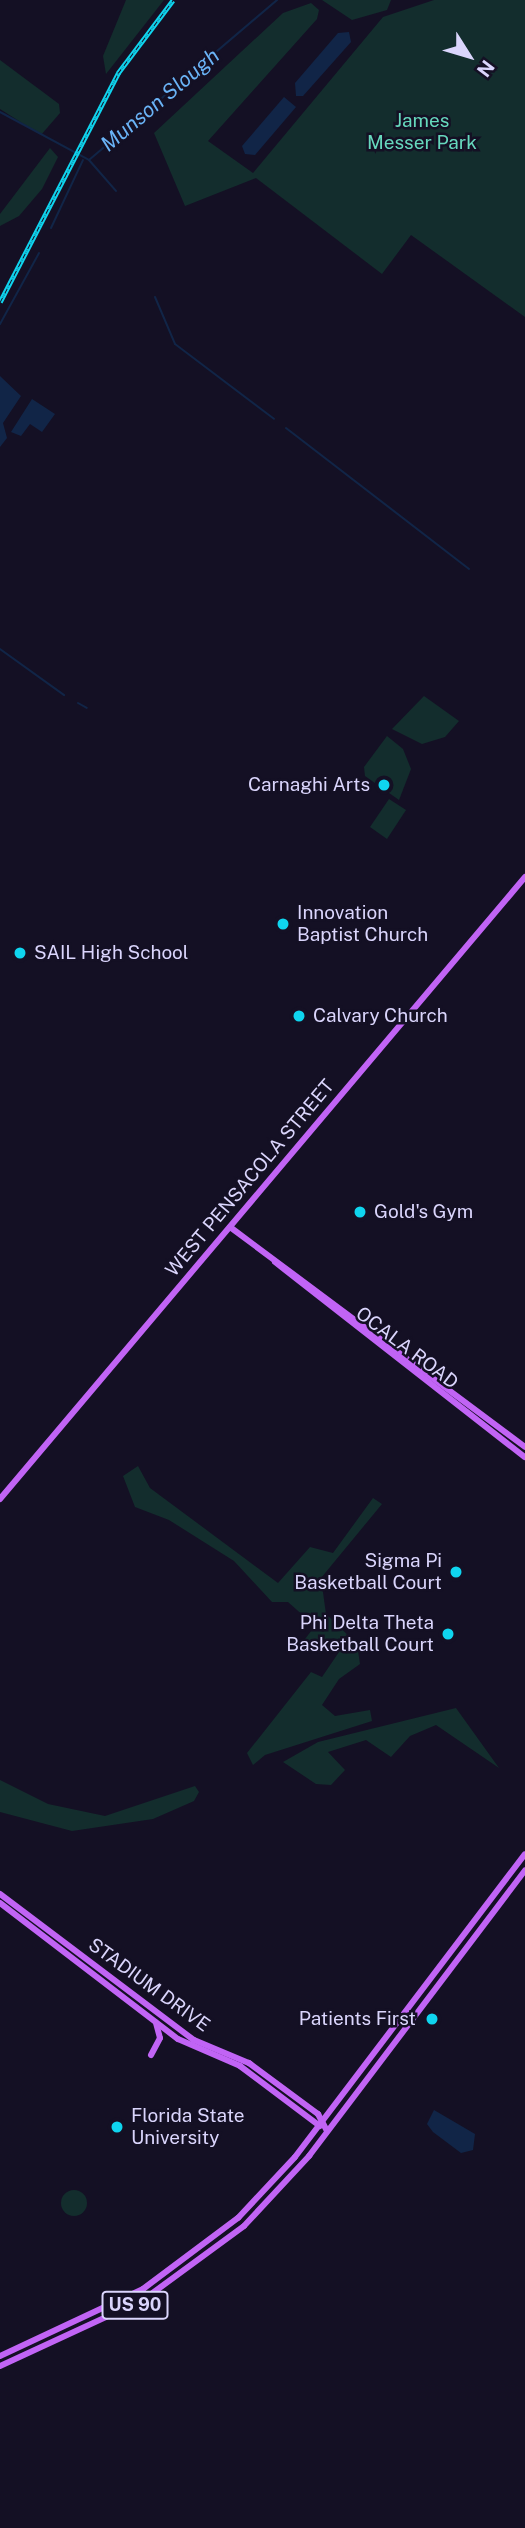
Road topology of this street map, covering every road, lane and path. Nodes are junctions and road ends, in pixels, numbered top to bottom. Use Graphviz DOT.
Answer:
graph roads {
  1 [pos="525,877"];
  2 [pos="229,1227"];
  3 [pos="274,1261"];
  4 [pos="525,1447"];
  5 [pos="525,1457"];
  6 [pos="0,1499"];
  7 [pos="525,1854"];
  8 [pos="525,1870"];
  9 [pos="0,1894"];
  10 [pos="0,1903"];
  11 [pos="155,2022"];
  12 [pos="151,2055"];
  13 [pos="321,2123"];
  14 [pos="327,2131"];
  15 [pos="0,2356"];
  16 [pos="0,2366"];
  1 -- 2 [label="main road, WEST PENSACOLA STREET"];
  2 -- 3 [label="main road, OCALA ROAD"];
  2 -- 6 [label="main road, WEST PENSACOLA STREET"];
  3 -- 4 [label="main road, OCALA ROAD"];
  3 -- 5 [label="main road, OCALA ROAD"];
  7 -- 13 [label="main road, US 90"];
  8 -- 14 [label="main road, US 90"];
  9 -- 13 [label="main road, STADIUM DRIVE"];
  10 -- 11 [label="main road, STADIUM DRIVE"];
  11 -- 12 [label="main road"];
  11 -- 13 [label="main road, STADIUM DRIVE"];
  13 -- 14 [label="main road"];
  13 -- 15 [label="main road, US 90"];
  14 -- 16 [label="main road, US 90"];
}
